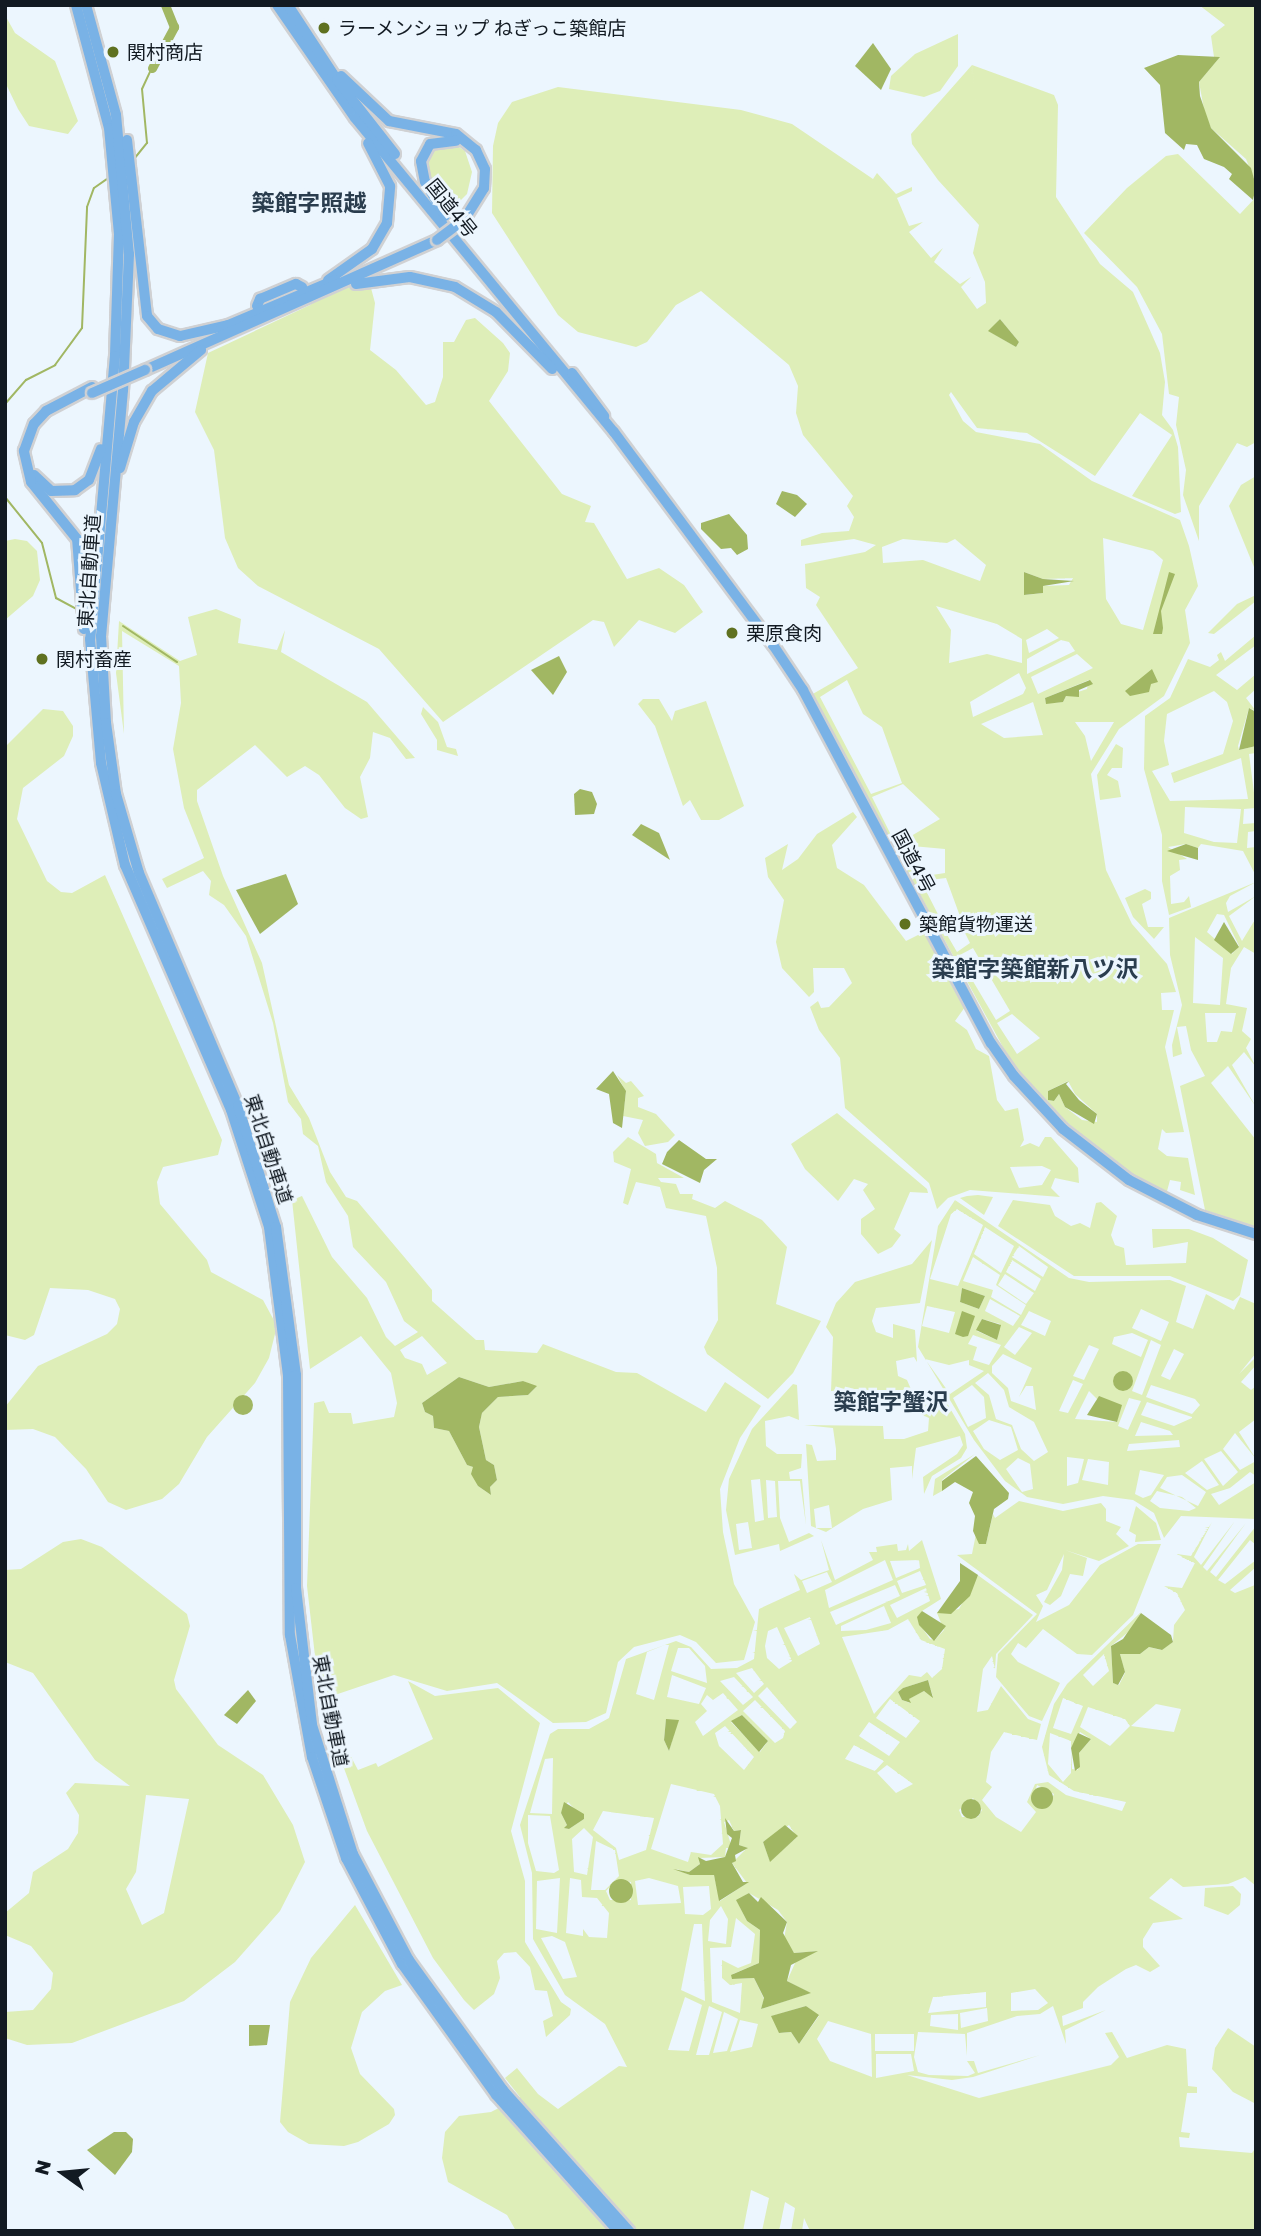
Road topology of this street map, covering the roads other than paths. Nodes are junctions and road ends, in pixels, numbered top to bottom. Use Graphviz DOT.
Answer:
graph roads {
  1 [pos="76,5"];
  2 [pos="86,5"];
  3 [pos="277,5"];
  4 [pos="288,5"];
  5 [pos="299,43"];
  6 [pos="313,46"];
  7 [pos="120,146"];
  8 [pos="124,173"];
  9 [pos="445,216"];
  10 [pos="461,218"];
  11 [pos="316,288"];
  12 [pos="230,328"];
  13 [pos="92,390"];
  14 [pos="582,397"];
  15 [pos="108,422"];
  16 [pos="608,425"];
  17 [pos="108,534"];
  18 [pos="96,722"];
  19 [pos="1256,1234"];
  20 [pos="618,2231"];
  21 [pos="629,2231"];
  1 -- 7 [label="highway, 東北自動車道"];
  2 -- 7 [label="highway"];
  3 -- 5 [label="highway, 国道4号"];
  4 -- 6 [label="highway, 国道4号"];
  5 -- 11 [label="highway"];
  5 -- 14 [label="highway, 国道4号"];
  6 -- 9 [label="highway, 国道4号"];
  6 -- 10 [label="highway"];
  7 -- 8 [label="highway, 東北自動車道"];
  7 -- 8 [label="highway"];
  8 -- 12 [label="highway"];
  8 -- 15 [label="highway, 東北自動車道"];
  8 -- 17 [label="highway, 東北自動車道"];
  9 -- 10 [label="highway"];
  9 -- 16 [label="highway, 国道4号"];
  10 -- 11 [label="highway, bridge"];
  11 -- 12 [label="highway"];
  11 -- 12 [label="highway"];
  11 -- 14 [label="highway"];
  12 -- 13 [label="highway"];
  12 -- 17 [label="highway"];
  13 -- 15 [label="highway"];
  13 -- 18 [label="highway"];
  14 -- 16 [label="highway, 国道4号"];
  15 -- 18 [label="highway, 東北自動車道"];
  16 -- 19 [label="highway, 国道4号"];
  17 -- 21 [label="highway, 東北自動車道"];
  18 -- 20 [label="highway, 東北自動車道"];
}
